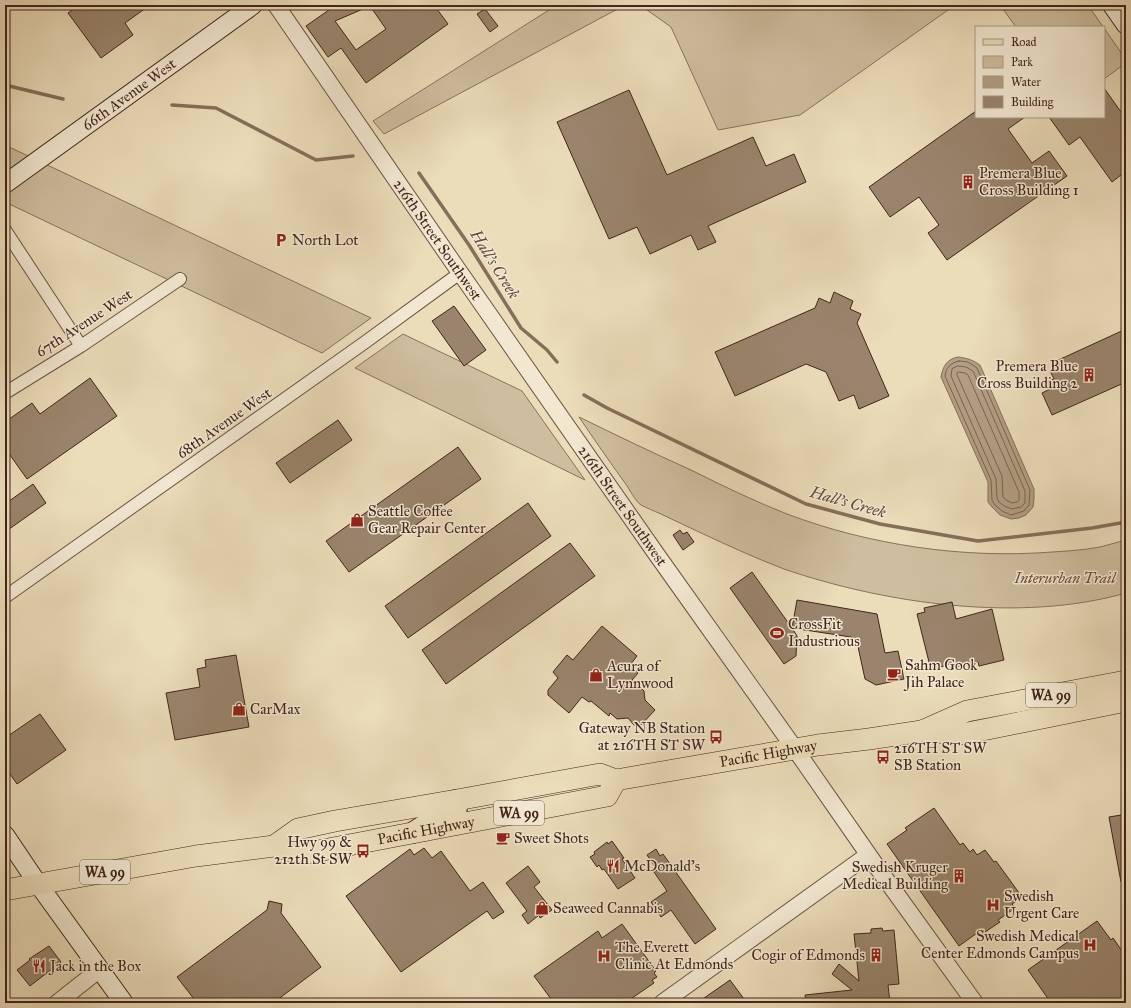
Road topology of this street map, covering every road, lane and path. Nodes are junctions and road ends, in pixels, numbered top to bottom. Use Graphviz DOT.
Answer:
graph roads {
  1 [pos="253,5"];
  2 [pos="276,5"];
  3 [pos="1112,5"];
  4 [pos="1126,25"];
  5 [pos="5,184"];
  6 [pos="5,230"];
  7 [pos="460,273"];
  8 [pos="180,279"];
  9 [pos="81,346"];
  10 [pos="5,393"];
  11 [pos="5,597"];
  12 [pos="1126,682"];
  13 [pos="1126,701"];
  14 [pos="922,731"];
  15 [pos="795,749"];
  16 [pos="616,780"];
  17 [pos="457,800"];
  18 [pos="412,832"];
  19 [pos="5,835"];
  20 [pos="274,846"];
  21 [pos="868,855"];
  22 [pos="38,884"];
  23 [pos="5,890"];
  24 [pos="100,969"];
  25 [pos="57,1003"];
  26 [pos="124,1003"];
  27 [pos="662,1003"];
  28 [pos="975,1003"];
  1 -- 5 [label="main road, 66th Avenue West"];
  2 -- 7 [label="street, 216th Street Southwest"];
  3 -- 4 [label="main road"];
  6 -- 9 [label="street"];
  7 -- 11 [label="street, 68th Avenue West"];
  7 -- 15 [label="street, 216th Street Southwest"];
  8 -- 9 [label="street, 67th Avenue West"];
  9 -- 10 [label="street, 67th Avenue West"];
  12 -- 14 [label="highway, Pacific Highway / WA 99"];
  13 -- 14 [label="highway, Pacific Highway / WA 99"];
  14 -- 15 [label="highway, Pacific Highway / WA 99"];
  15 -- 16 [label="highway, Pacific Highway / WA 99"];
  15 -- 21 [label="street, 216th Street Southwest"];
  16 -- 17 [label="highway, Pacific Highway / WA 99"];
  16 -- 18 [label="highway, Pacific Highway / WA 99"];
  17 -- 18 [label="main road"];
  17 -- 20 [label="highway, Pacific Highway / WA 99"];
  18 -- 20 [label="highway, Pacific Highway / WA 99"];
  19 -- 22 [label="main road"];
  20 -- 22 [label="highway, Pacific Highway / WA 99"];
  21 -- 27 [label="street"];
  21 -- 28 [label="street, 216th Street Southwest"];
  22 -- 23 [label="highway, Pacific Highway / WA 99"];
  22 -- 24 [label="main road"];
  24 -- 25 [label="street"];
  24 -- 26 [label="main road"];
}
